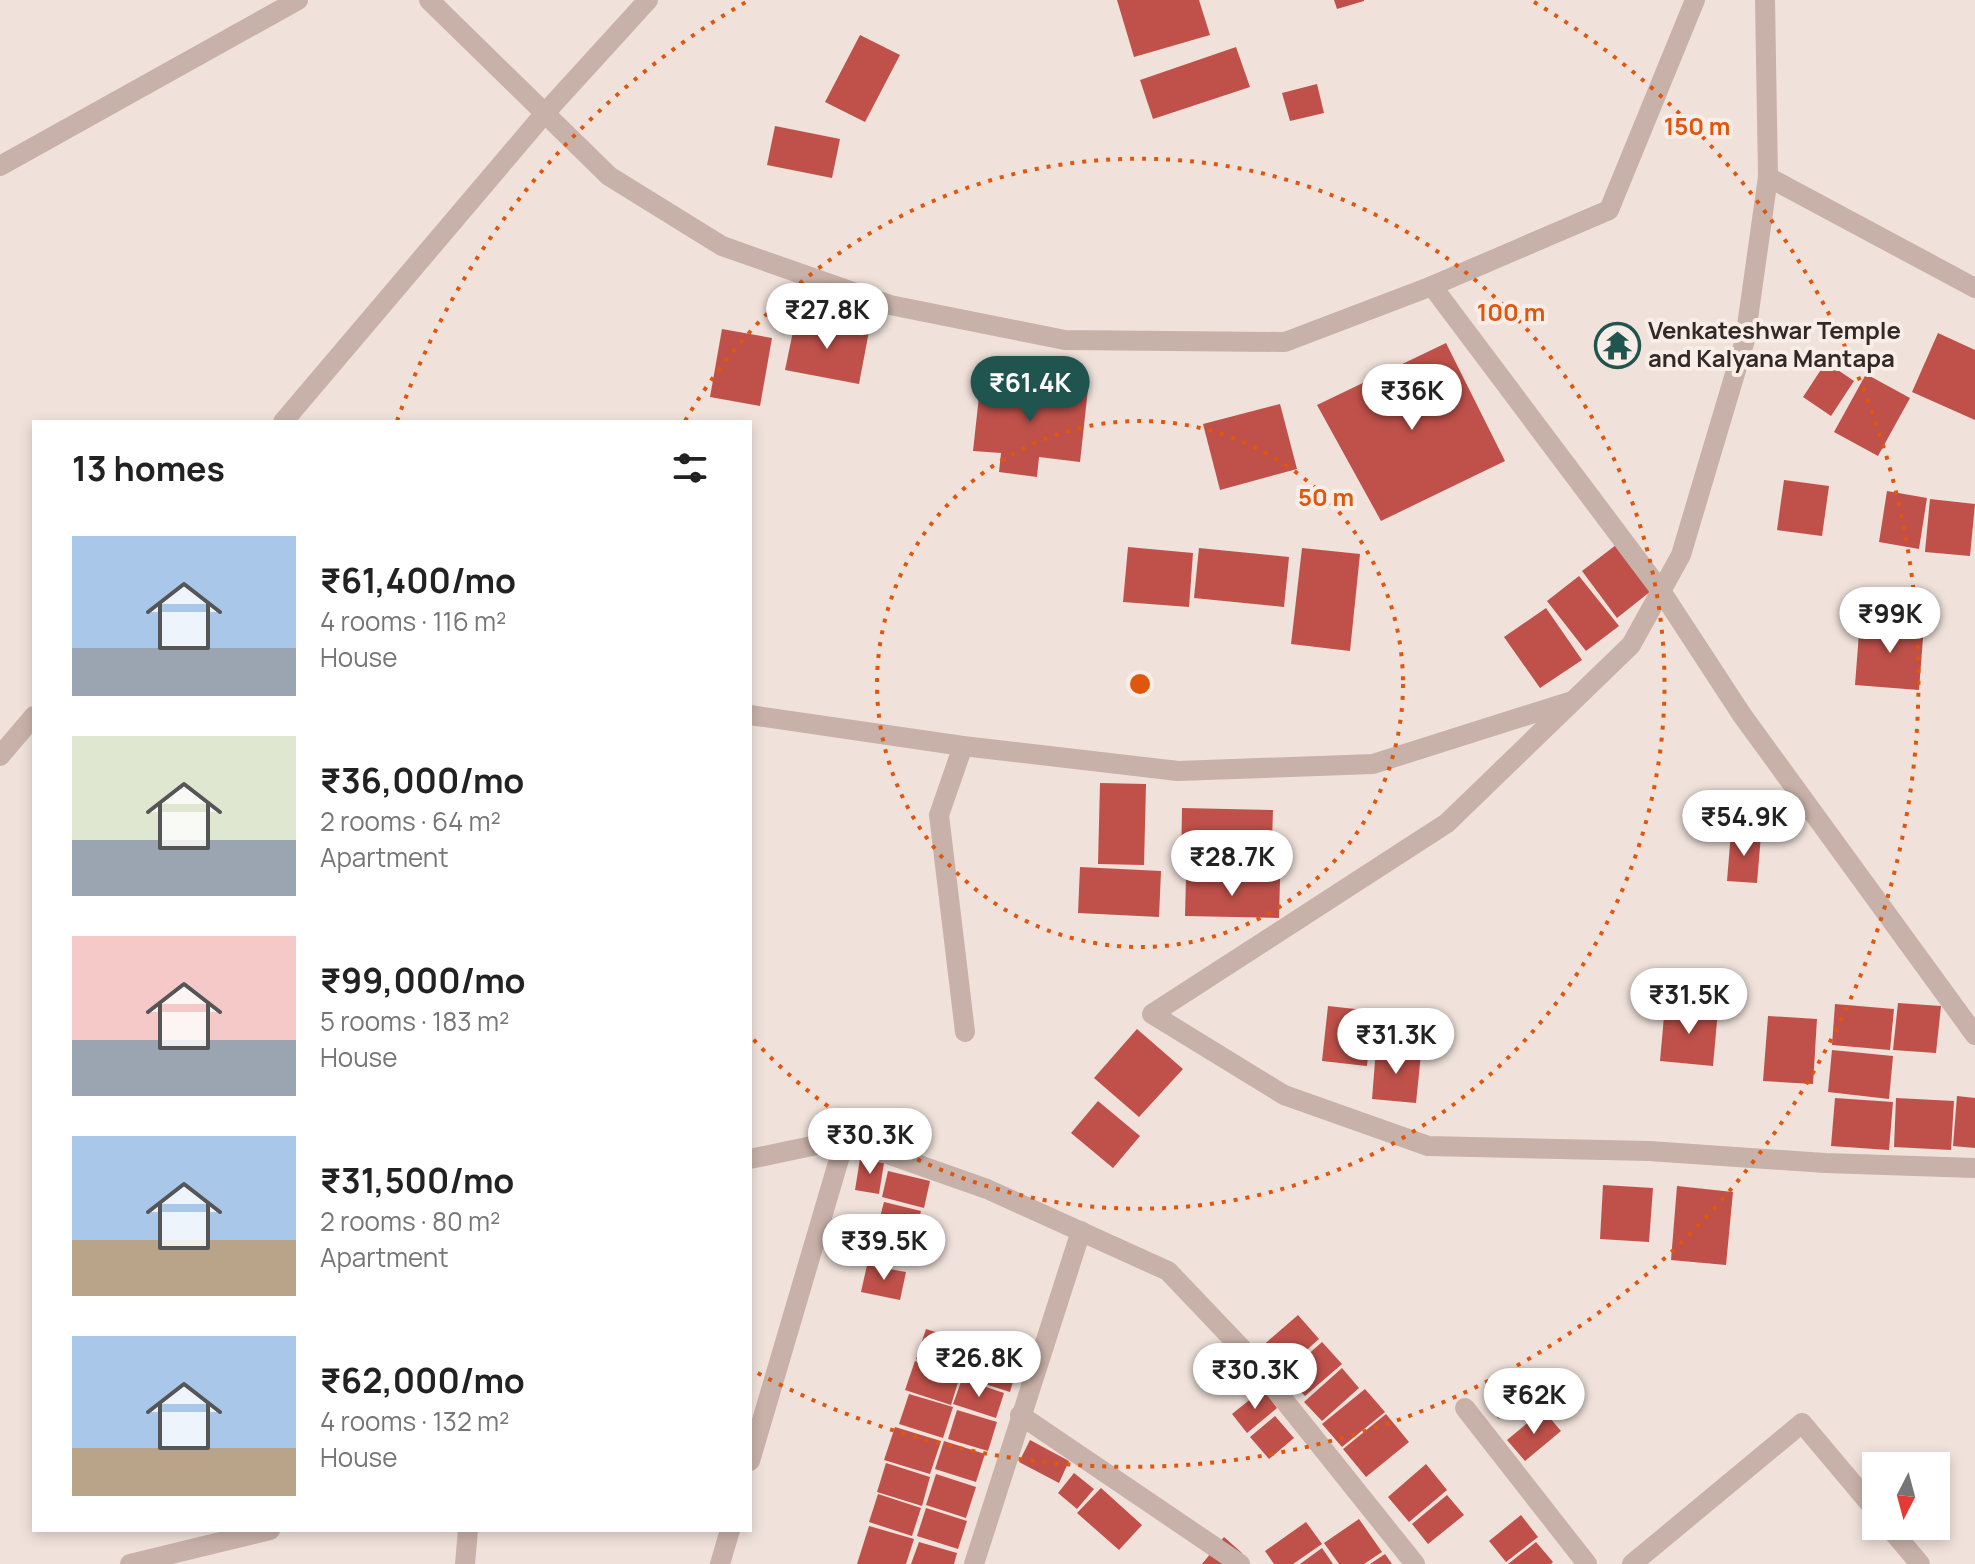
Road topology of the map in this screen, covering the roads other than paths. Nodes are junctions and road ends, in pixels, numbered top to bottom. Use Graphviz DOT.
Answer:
graph roads {
  1 [pos="298,0"];
  2 [pos="429,0"];
  3 [pos="648,0"];
  4 [pos="1695,0"];
  5 [pos="1765,0"];
  6 [pos="545,113"];
  7 [pos="0,166"];
  8 [pos="1768,177"];
  9 [pos="1432,286"];
  10 [pos="1975,288"];
  11 [pos="285,420"];
  12 [pos="1661,591"];
  13 [pos="1574,700"];
  14 [pos="752,715"];
  15 [pos="32,718"];
  16 [pos="963,746"];
  17 [pos="0,756"];
  18 [pos="965,1032"];
  19 [pos="1975,1035"];
  20 [pos="845,1139"];
  21 [pos="752,1159"];
  22 [pos="1975,1168"];
  23 [pos="1081,1231"];
  24 [pos="1465,1408"];
  25 [pos="1020,1415"];
  26 [pos="752,1454"];
  27 [pos="1862,1494"];
  28 [pos="265,1532"];
  29 [pos="468,1532"];
  30 [pos="729,1532"];
  31 [pos="1900,1540"];
  32 [pos="199,1556"];
  33 [pos="130,1564"];
  34 [pos="465,1564"];
  35 [pos="720,1564"];
  36 [pos="974,1564"];
  37 [pos="1240,1564"];
  38 [pos="1415,1564"];
  39 [pos="1587,1564"];
  40 [pos="1632,1564"];
  41 [pos="1920,1564"];
  1 -- 7 [label="street"];
  2 -- 6 [label="street"];
  3 -- 6 [label="street"];
  4 -- 9 [label="street"];
  5 -- 8 [label="street"];
  6 -- 9 [label="street"];
  6 -- 11 [label="street"];
  8 -- 10 [label="street"];
  8 -- 12 [label="street"];
  9 -- 12 [label="street"];
  12 -- 13 [label="street"];
  12 -- 19 [label="street"];
  13 -- 16 [label="street"];
  13 -- 22 [label="street"];
  14 -- 16 [label="street"];
  15 -- 17 [label="street"];
  16 -- 18 [label="street"];
  20 -- 21 [label="street"];
  20 -- 23 [label="street"];
  20 -- 26 [label="street"];
  23 -- 25 [label="street"];
  23 -- 38 [label="street"];
  24 -- 39 [label="street"];
  25 -- 36 [label="street"];
  25 -- 37 [label="street"];
  27 -- 40 [label="street"];
  28 -- 32 [label="street"];
  29 -- 34 [label="street"];
  30 -- 35 [label="street"];
  31 -- 41 [label="street"];
  32 -- 33 [label="street"];
}
